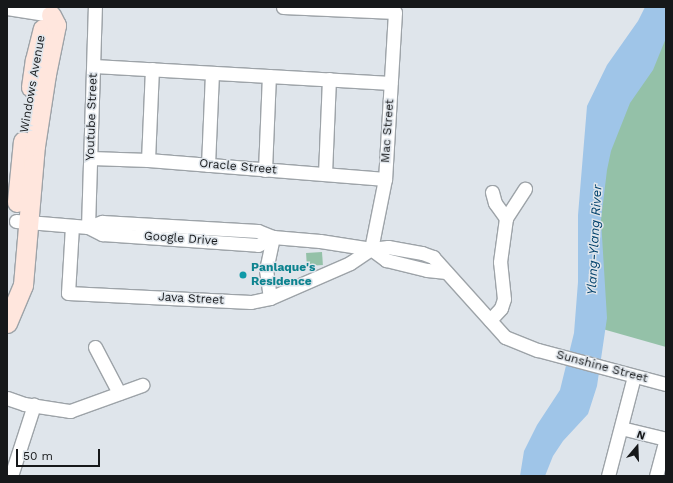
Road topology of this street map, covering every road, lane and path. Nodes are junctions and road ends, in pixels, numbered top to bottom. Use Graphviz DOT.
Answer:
graph roads {
  1 [pos="95,7"];
  2 [pos="283,7"];
  3 [pos="7,8"];
  4 [pos="53,11"];
  5 [pos="94,66"];
  6 [pos="152,69"];
  7 [pos="212,73"];
  8 [pos="269,76"];
  9 [pos="329,79"];
  10 [pos="391,83"];
  11 [pos="91,158"];
  12 [pos="148,160"];
  13 [pos="208,165"];
  14 [pos="265,170"];
  15 [pos="325,174"];
  16 [pos="385,179"];
  17 [pos="525,188"];
  18 [pos="492,192"];
  19 [pos="506,218"];
  20 [pos="21,221"];
  21 [pos="72,226"];
  22 [pos="88,227"];
  23 [pos="273,237"];
  24 [pos="371,249"];
  25 [pos="446,272"];
  26 [pos="270,298"];
  27 [pos="10,314"];
  28 [pos="490,320"];
  29 [pos="95,347"];
  30 [pos="634,376"];
  31 [pos="666,384"];
  32 [pos="142,385"];
  33 [pos="119,393"];
  34 [pos="7,398"];
  35 [pos="34,405"];
  36 [pos="621,428"];
  37 [pos="666,439"];
  38 [pos="11,476"];
  39 [pos="608,476"];
  40 [pos="656,476"];
  1 -- 5 [label="street, Youtube Street"];
  2 -- 10 [label="street, Mac Street"];
  3 -- 4 [label="street"];
  4 -- 20 [label="street, Windows Avenue"];
  5 -- 6 [label="street"];
  5 -- 11 [label="street, Youtube Street"];
  6 -- 7 [label="street"];
  6 -- 12 [label="street"];
  7 -- 8 [label="street"];
  7 -- 13 [label="street"];
  8 -- 9 [label="street"];
  8 -- 14 [label="street"];
  9 -- 10 [label="street"];
  9 -- 15 [label="street"];
  10 -- 16 [label="street, Mac Street"];
  11 -- 12 [label="street, Oracle Street"];
  11 -- 22 [label="street, Youtube Street"];
  12 -- 13 [label="street, Oracle Street"];
  13 -- 14 [label="street, Oracle Street"];
  14 -- 15 [label="street, Oracle Street"];
  15 -- 16 [label="street, Oracle Street"];
  16 -- 24 [label="street, Mac Street"];
  17 -- 19 [label="street"];
  18 -- 19 [label="street"];
  19 -- 28 [label="street"];
  20 -- 21 [label="street, Google Drive"];
  20 -- 27 [label="street, Windows Avenue"];
  21 -- 22 [label="street, Google Drive"];
  21 -- 26 [label="street, Java Street"];
  22 -- 23 [label="street, Google Drive"];
  23 -- 24 [label="street, Google Drive"];
  23 -- 26 [label="street"];
  24 -- 25 [label="street, Google Drive"];
  24 -- 26 [label="street, Java Street"];
  25 -- 28 [label="street, Sunshine Street"];
  28 -- 30 [label="street, Sunshine Street"];
  29 -- 33 [label="street"];
  30 -- 31 [label="street, Sunshine Street"];
  30 -- 36 [label="street"];
  32 -- 33 [label="street"];
  33 -- 35 [label="street"];
  34 -- 35 [label="street"];
  35 -- 38 [label="street"];
  36 -- 37 [label="street"];
  36 -- 39 [label="street"];
  37 -- 40 [label="street"];
}
